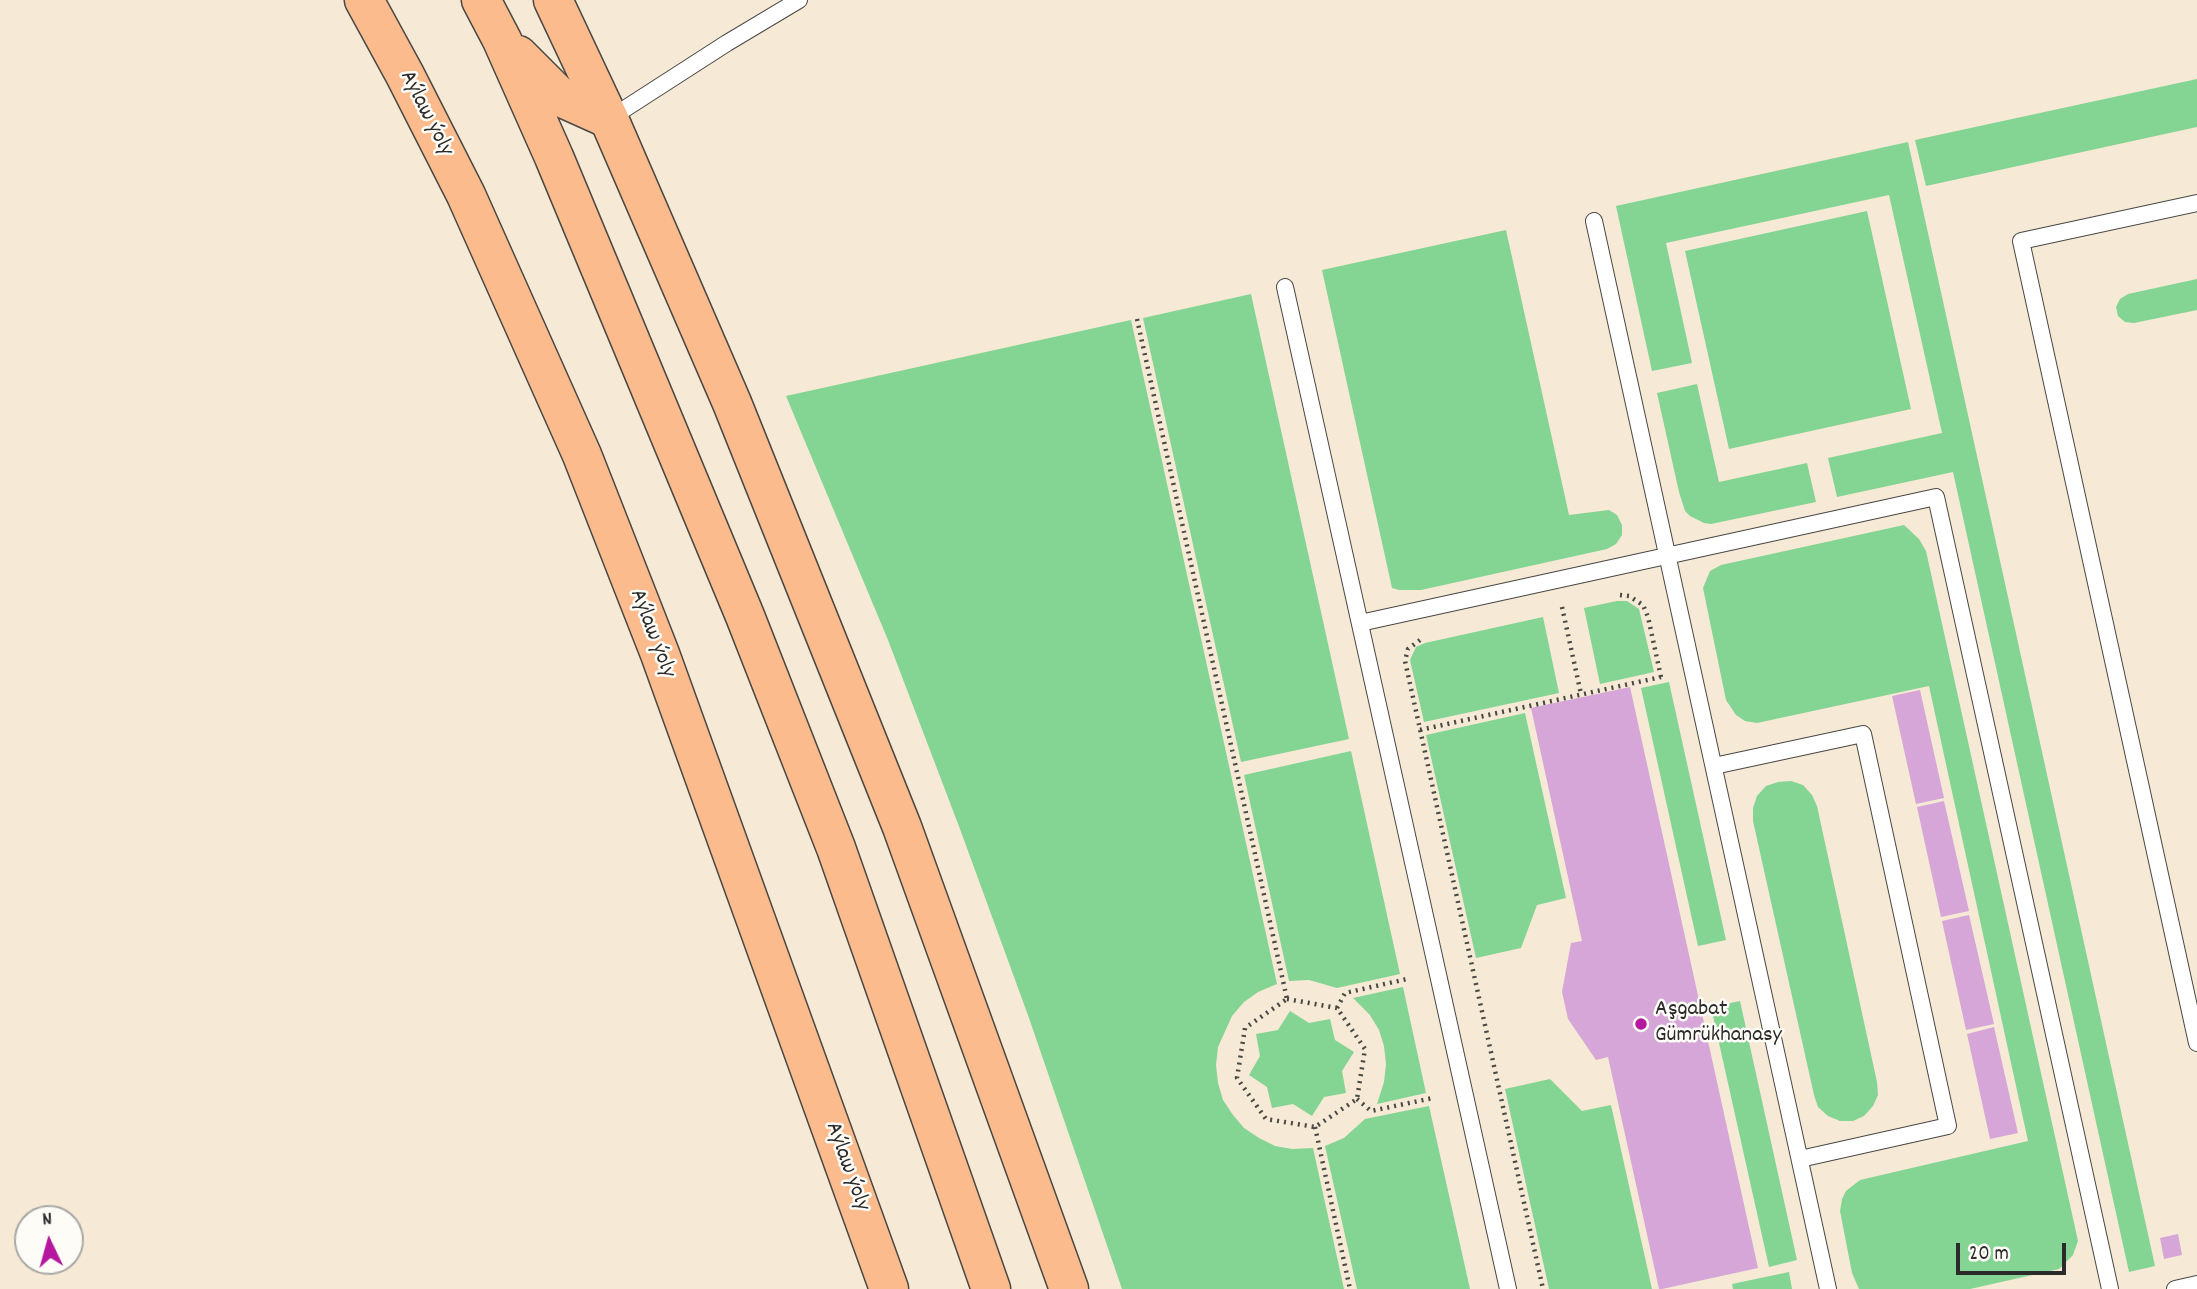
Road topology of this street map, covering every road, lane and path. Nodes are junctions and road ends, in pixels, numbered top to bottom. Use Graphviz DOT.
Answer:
graph roads {
  1 [pos="364,0"];
  2 [pos="481,0"];
  3 [pos="553,0"];
  4 [pos="799,0"];
  5 [pos="502,40"];
  6 [pos="610,119"];
  7 [pos="2197,203"];
  8 [pos="1594,221"];
  9 [pos="1285,287"];
  10 [pos="1137,319"];
  11 [pos="1667,555"];
  12 [pos="1616,595"];
  13 [pos="1550,610"];
  14 [pos="1360,623"];
  15 [pos="1423,638"];
  16 [pos="1581,694"];
  17 [pos="1420,730"];
  18 [pos="1714,766"];
  19 [pos="1408,979"];
  20 [pos="1287,999"];
  21 [pos="1336,1008"];
  22 [pos="2197,1043"];
  23 [pos="1433,1098"];
  24 [pos="1357,1099"];
  25 [pos="1315,1127"];
  26 [pos="1800,1159"];
  27 [pos="2197,1284"];
  28 [pos="890,1289"];
  29 [pos="991,1289"];
  30 [pos="1069,1289"];
  31 [pos="1350,1289"];
  32 [pos="1508,1289"];
  33 [pos="1543,1289"];
  34 [pos="1828,1289"];
  35 [pos="2110,1289"];
  36 [pos="2175,1289"];
  1 -- 28 [label="main road, Aýlaw ýoly"];
  2 -- 5 [label="main road"];
  3 -- 6 [label="main road"];
  4 -- 6 [label="lane"];
  5 -- 6 [label="main road"];
  5 -- 29 [label="main road"];
  6 -- 30 [label="main road"];
  7 -- 22 [label="lane"];
  8 -- 11 [label="lane"];
  9 -- 14 [label="lane"];
  10 -- 20 [label="path"];
  11 -- 14 [label="lane"];
  11 -- 18 [label="lane"];
  11 -- 35 [label="lane"];
  12 -- 16 [label="path"];
  13 -- 16 [label="path"];
  14 -- 32 [label="lane"];
  15 -- 17 [label="path"];
  16 -- 17 [label="path"];
  17 -- 33 [label="path"];
  18 -- 26 [label="lane"];
  18 -- 26 [label="lane"];
  19 -- 21 [label="path"];
  20 -- 21 [label="path"];
  20 -- 25 [label="path"];
  21 -- 24 [label="path"];
  23 -- 24 [label="path"];
  24 -- 25 [label="path"];
  25 -- 31 [label="path"];
  26 -- 34 [label="lane"];
  27 -- 36 [label="lane"];
}
